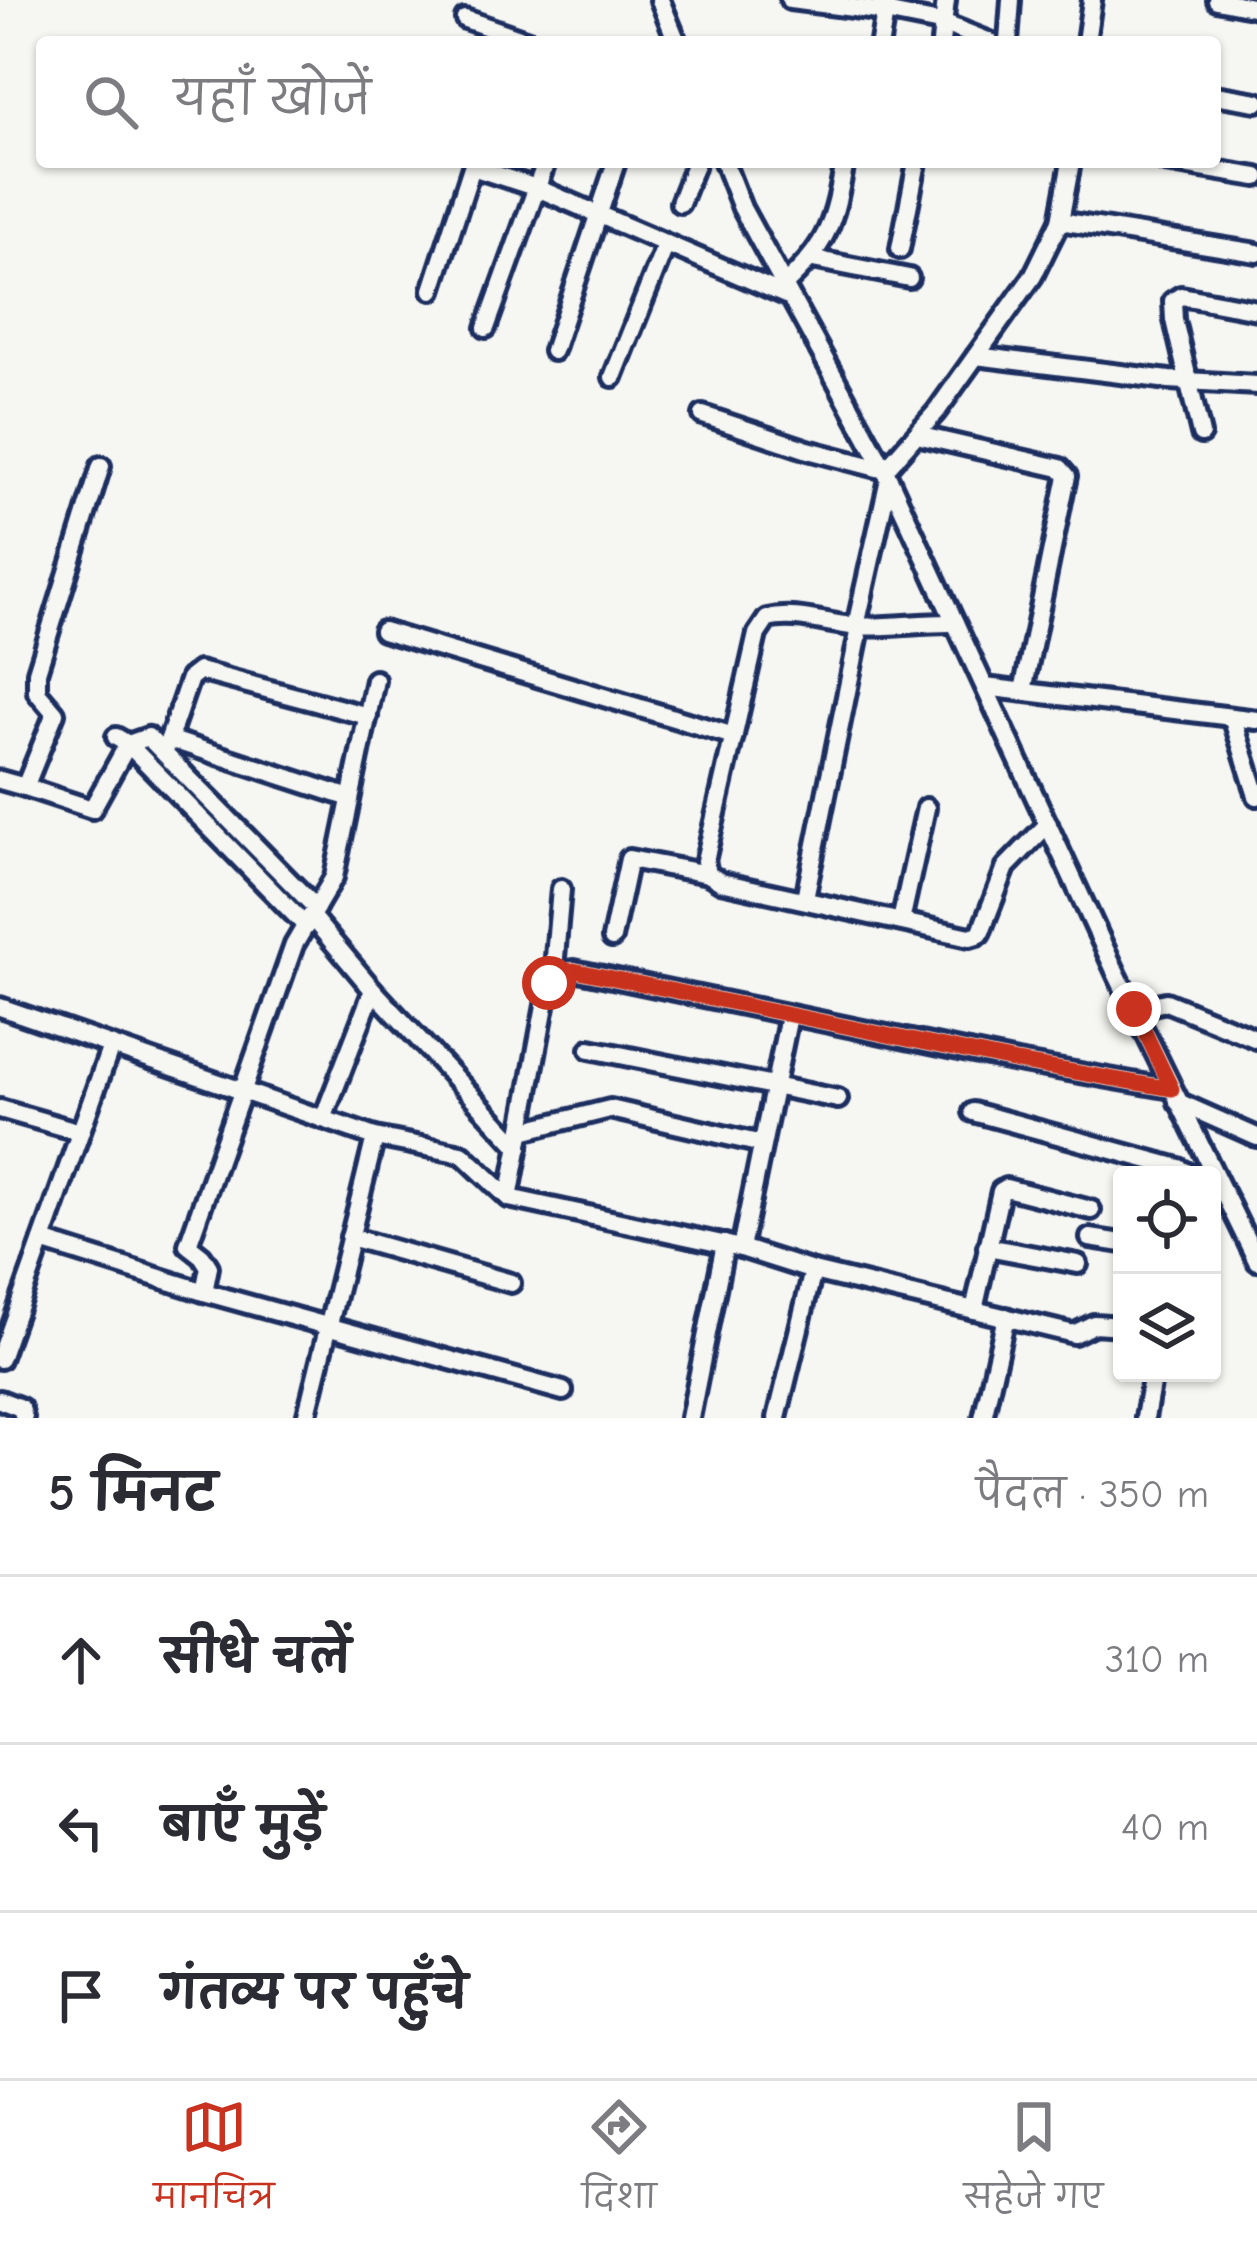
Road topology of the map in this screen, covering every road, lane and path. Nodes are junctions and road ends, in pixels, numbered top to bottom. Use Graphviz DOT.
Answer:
graph roads {
  1 [pos="660,0"];
  2 [pos="790,0"];
  3 [pos="946,0"];
  4 [pos="1011,0"];
  5 [pos="1092,0"];
  6 [pos="1217,0"];
  7 [pos="836,2"];
  8 [pos="886,6"];
  9 [pos="1257,8"];
  10 [pos="465,19"];
  11 [pos="943,33"];
  12 [pos="514,36"];
  13 [pos="675,36"];
  14 [pos="881,36"];
  15 [pos="1008,36"];
  16 [pos="1086,36"];
  17 [pos="1221,96"];
  18 [pos="1257,102"];
  19 [pos="472,168"];
  20 [pos="475,168"];
  21 [pos="544,168"];
  22 [pos="614,168"];
  23 [pos="694,168"];
  24 [pos="726,168"];
  25 [pos="844,168"];
  26 [pos="916,168"];
  27 [pos="1070,168"];
  28 [pos="1202,168"];
  29 [pos="1257,177"];
  30 [pos="537,188"];
  31 [pos="680,203"];
  32 [pos="599,214"];
  33 [pos="1060,221"];
  34 [pos="667,244"];
  35 [pos="900,249"];
  36 [pos="1257,253"];
  37 [pos="813,259"];
  38 [pos="909,278"];
  39 [pos="432,290"];
  40 [pos="788,291"];
  41 [pos="1257,310"];
  42 [pos="486,328"];
  43 [pos="553,351"];
  44 [pos="976,356"];
  45 [pos="613,377"];
  46 [pos="1188,381"];
  47 [pos="1257,386"];
  48 [pos="703,415"];
  49 [pos="1201,434"];
  50 [pos="916,435"];
  51 [pos="101,466"];
  52 [pos="888,474"];
  53 [pos="955,623"];
  54 [pos="856,626"];
  55 [pos="383,632"];
  56 [pos="375,680"];
  57 [pos="985,687"];
  58 [pos="1023,691"];
  59 [pos="368,716"];
  60 [pos="1232,717"];
  61 [pos="1257,720"];
  62 [pos="734,736"];
  63 [pos="122,740"];
  64 [pos="166,746"];
  65 [pos="0,780"];
  66 [pos="25,787"];
  67 [pos="1257,796"];
  68 [pos="350,798"];
  69 [pos="926,808"];
  70 [pos="1048,824"];
  71 [pos="708,874"];
  72 [pos="561,890"];
  73 [pos="805,898"];
  74 [pos="311,916"];
  75 [pos="901,921"];
  76 [pos="612,938"];
  77 [pos="553,980"];
  78 [pos="373,990"];
  79 [pos="0,1007"];
  80 [pos="1134,1009"];
  81 [pos="789,1016"];
  82 [pos="1257,1039"];
  83 [pos="111,1046"];
  84 [pos="590,1049"];
  85 [pos="772,1085"];
  86 [pos="242,1090"];
  87 [pos="1175,1096"];
  88 [pos="838,1099"];
  89 [pos="0,1109"];
  90 [pos="974,1112"];
  91 [pos="323,1119"];
  92 [pos="80,1132"];
  93 [pos="375,1137"];
  94 [pos="1257,1137"];
  95 [pos="520,1139"];
  96 [pos="762,1144"];
  97 [pos="1172,1166"];
  98 [pos="1205,1166"];
  99 [pos="1221,1196"];
  100 [pos="509,1198"];
  101 [pos="1090,1210"];
  102 [pos="350,1237"];
  103 [pos="1090,1238"];
  104 [pos="42,1241"];
  105 [pos="1113,1242"];
  106 [pos="733,1246"];
  107 [pos="987,1247"];
  108 [pos="1257,1261"];
  109 [pos="1078,1264"];
  110 [pos="813,1271"];
  111 [pos="511,1282"];
  112 [pos="204,1292"];
  113 [pos="974,1310"];
  114 [pos="1006,1317"];
  115 [pos="1113,1325"];
  116 [pos="329,1327"];
  117 [pos="0,1360"];
  118 [pos="1151,1382"];
  119 [pos="563,1391"];
  120 [pos="0,1400"];
  121 [pos="24,1418"];
  122 [pos="305,1418"];
  123 [pos="689,1418"];
  124 [pos="777,1418"];
  125 [pos="983,1418"];
  126 [pos="1145,1418"];
  1 -- 13 [label="street"];
  2 -- 7 [label="street"];
  3 -- 11 [label="street"];
  4 -- 15 [label="street"];
  5 -- 16 [label="street"];
  6 -- 9 [label="street"];
  7 -- 8 [label="street"];
  8 -- 11 [label="street"];
  8 -- 14 [label="street"];
  10 -- 12 [label="street"];
  17 -- 18 [label="street"];
  19 -- 39 [label="street"];
  20 -- 30 [label="street"];
  21 -- 30 [label="street"];
  22 -- 32 [label="street"];
  23 -- 31 [label="street"];
  24 -- 40 [label="street"];
  25 -- 37 [label="street"];
  26 -- 35 [label="street"];
  27 -- 33 [label="street"];
  28 -- 29 [label="street"];
  30 -- 32 [label="street"];
  30 -- 42 [label="street"];
  32 -- 34 [label="street"];
  32 -- 43 [label="street"];
  33 -- 36 [label="street"];
  33 -- 44 [label="street"];
  34 -- 40 [label="street"];
  34 -- 45 [label="street"];
  37 -- 38 [label="street"];
  37 -- 40 [label="street"];
  40 -- 52 [label="street"];
  41 -- 46 [label="street"];
  44 -- 46 [label="street"];
  44 -- 50 [label="street"];
  46 -- 47 [label="street"];
  46 -- 49 [label="street"];
  48 -- 52 [label="street"];
  50 -- 52 [label="street"];
  50 -- 58 [label="street"];
  51 -- 66 [label="street"];
  52 -- 53 [label="street"];
  52 -- 54 [label="street"];
  53 -- 54 [label="street"];
  53 -- 57 [label="street"];
  54 -- 62 [label="street"];
  54 -- 73 [label="street"];
  55 -- 62 [label="street"];
  56 -- 59 [label="street"];
  57 -- 58 [label="street"];
  57 -- 70 [label="street"];
  58 -- 60 [label="street"];
  59 -- 64 [label="street"];
  59 -- 68 [label="street"];
  60 -- 61 [label="street"];
  60 -- 67 [label="street"];
  62 -- 71 [label="street"];
  63 -- 64 [label="street"];
  63 -- 66 [label="street"];
  63 -- 74 [label="street"];
  64 -- 68 [label="street"];
  64 -- 74 [label="street"];
  65 -- 66 [label="street"];
  68 -- 74 [label="street"];
  69 -- 75 [label="street"];
  70 -- 75 [label="street"];
  70 -- 80 [label="street"];
  71 -- 73 [label="street"];
  71 -- 76 [label="street"];
  72 -- 77 [label="street"];
  73 -- 75 [label="street"];
  74 -- 78 [label="street"];
  74 -- 86 [label="street"];
  77 -- 81 [label="street"];
  77 -- 95 [label="street"];
  78 -- 91 [label="street"];
  78 -- 95 [label="street"];
  79 -- 83 [label="street"];
  80 -- 82 [label="street"];
  80 -- 87 [label="street"];
  81 -- 85 [label="street"];
  81 -- 87 [label="street"];
  83 -- 86 [label="street"];
  83 -- 92 [label="street"];
  84 -- 85 [label="street"];
  85 -- 88 [label="street"];
  85 -- 96 [label="street"];
  86 -- 91 [label="street"];
  86 -- 112 [label="street"];
  87 -- 94 [label="street"];
  87 -- 98 [label="street"];
  89 -- 92 [label="street"];
  90 -- 97 [label="street"];
  91 -- 93 [label="street"];
  92 -- 104 [label="street"];
  93 -- 100 [label="street"];
  93 -- 102 [label="street"];
  95 -- 96 [label="street"];
  95 -- 100 [label="street"];
  96 -- 106 [label="street"];
  99 -- 108 [label="street"];
  100 -- 106 [label="street"];
  101 -- 107 [label="street"];
  102 -- 111 [label="street"];
  102 -- 116 [label="street"];
  103 -- 105 [label="street"];
  104 -- 112 [label="street"];
  104 -- 117 [label="street"];
  106 -- 110 [label="street"];
  106 -- 123 [label="street"];
  107 -- 109 [label="street"];
  107 -- 113 [label="street"];
  110 -- 113 [label="street"];
  110 -- 124 [label="street"];
  112 -- 116 [label="street"];
  113 -- 114 [label="street"];
  114 -- 115 [label="street"];
  114 -- 125 [label="street"];
  116 -- 119 [label="street"];
  116 -- 122 [label="street"];
  118 -- 126 [label="street"];
  120 -- 121 [label="street"];
}
